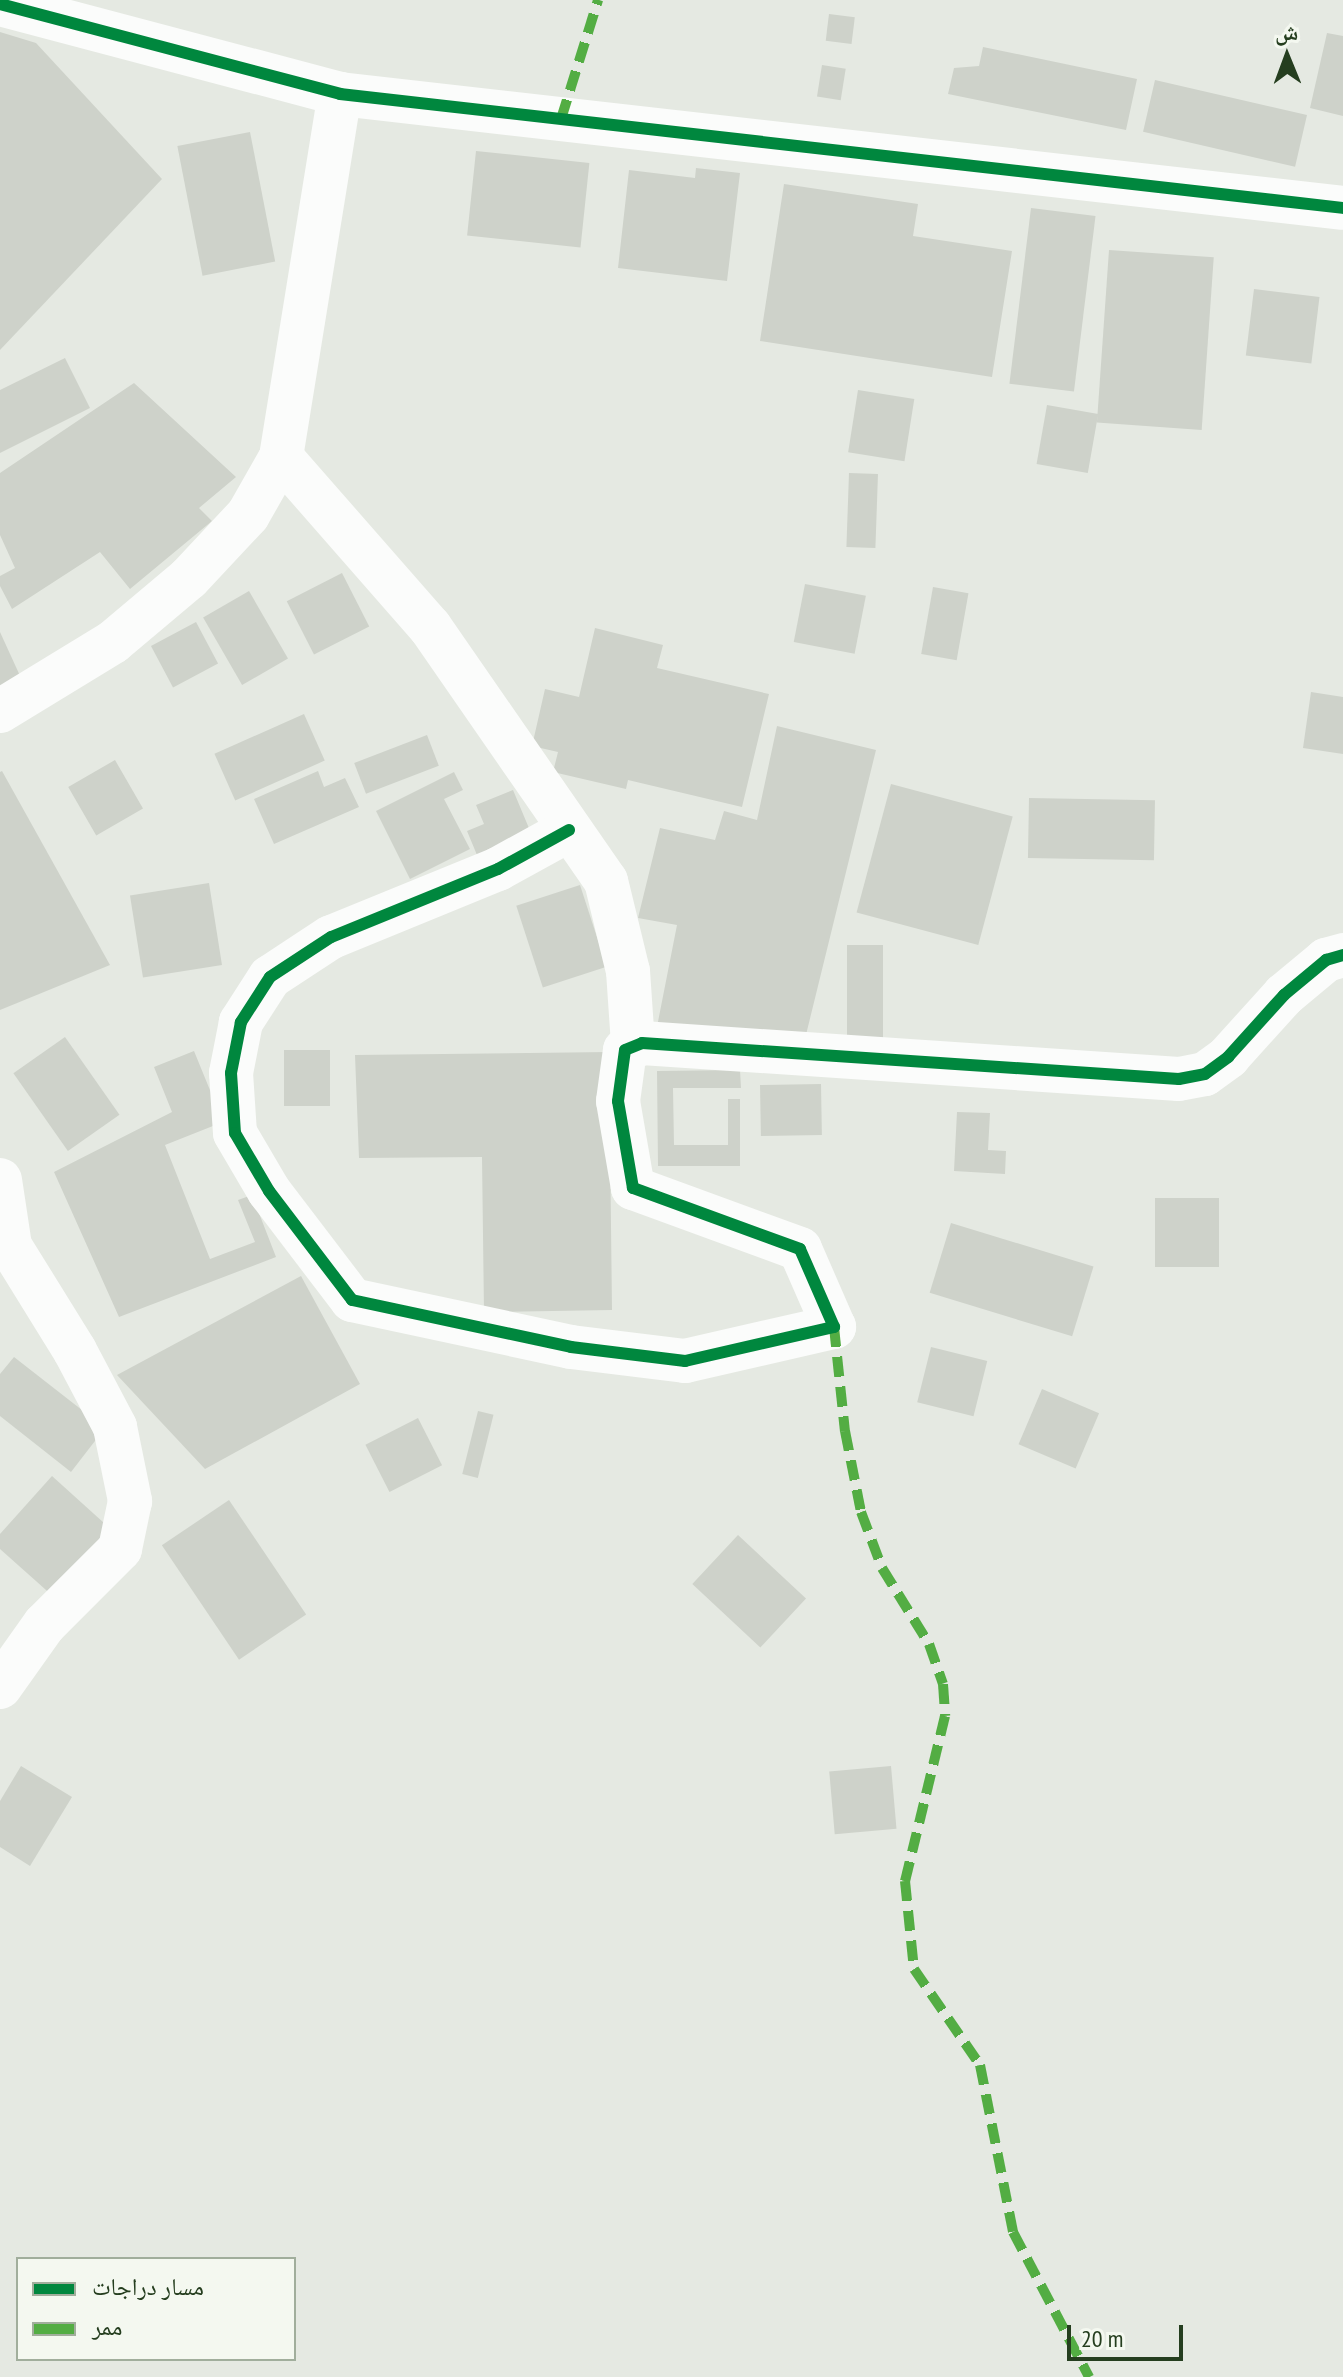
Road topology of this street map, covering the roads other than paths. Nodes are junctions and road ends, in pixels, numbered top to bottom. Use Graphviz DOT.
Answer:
graph roads {
  1 [pos="0,4"];
  2 [pos="340,94"];
  3 [pos="1343,208"];
  4 [pos="281,457"];
  5 [pos="0,711"];
  6 [pos="569,830"];
  7 [pos="1343,954"];
  8 [pos="633,1045"];
  9 [pos="0,1180"];
  10 [pos="0,1687"];
  1 -- 2 [label="street"];
  2 -- 3 [label="street"];
  2 -- 4 [label="street"];
  4 -- 5 [label="street"];
  4 -- 6 [label="street"];
  6 -- 8 [label="street"];
  6 -- 8 [label="street"];
  7 -- 8 [label="street"];
  9 -- 10 [label="street"];
}
